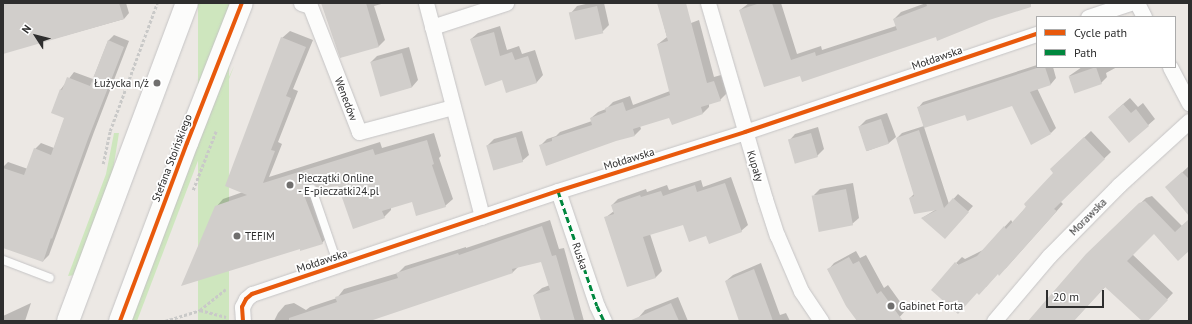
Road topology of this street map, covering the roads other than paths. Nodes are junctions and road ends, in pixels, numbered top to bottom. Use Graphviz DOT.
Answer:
graph roads {
  1 [pos="187,3"];
  2 [pos="242,3"];
  3 [pos="301,3"];
  4 [pos="426,3"];
  5 [pos="506,3"];
  6 [pos="708,3"];
  7 [pos="1130,3"];
  8 [pos="1137,3"];
  9 [pos="1091,16"];
  10 [pos="1144,16"];
  11 [pos="432,27"];
  12 [pos="1036,34"];
  13 [pos="1171,68"];
  14 [pos="1189,103"];
  15 [pos="453,107"];
  16 [pos="1189,120"];
  17 [pos="745,132"];
  18 [pos="312,189"];
  19 [pos="558,191"];
  20 [pos="482,217"];
  21 [pos="3,260"];
  22 [pos="338,265"];
  23 [pos="50,278"];
  24 [pos="243,318"];
  25 [pos="68,321"];
  26 [pos="120,321"];
  27 [pos="604,321"];
  28 [pos="821,321"];
  29 [pos="994,321"];
  1 -- 25 [label="street"];
  2 -- 26 [label="street, Stefana Stoińskiego"];
  3 -- 15 [label="street, Wenedów"];
  4 -- 11 [label="street"];
  5 -- 11 [label="street"];
  6 -- 17 [label="street, Kupały"];
  7 -- 9 [label="street"];
  8 -- 10 [label="street"];
  11 -- 15 [label="street"];
  12 -- 17 [label="street, Mołdawska"];
  13 -- 14 [label="street"];
  15 -- 20 [label="street"];
  16 -- 29 [label="street, Morawska"];
  17 -- 19 [label="street, Mołdawska"];
  17 -- 28 [label="street, Kupały"];
  18 -- 22 [label="lane"];
  19 -- 20 [label="street, Mołdawska"];
  19 -- 27 [label="street, Ruska"];
  20 -- 22 [label="street, Mołdawska"];
  21 -- 23 [label="lane"];
  22 -- 24 [label="street, Mołdawska"];
}
